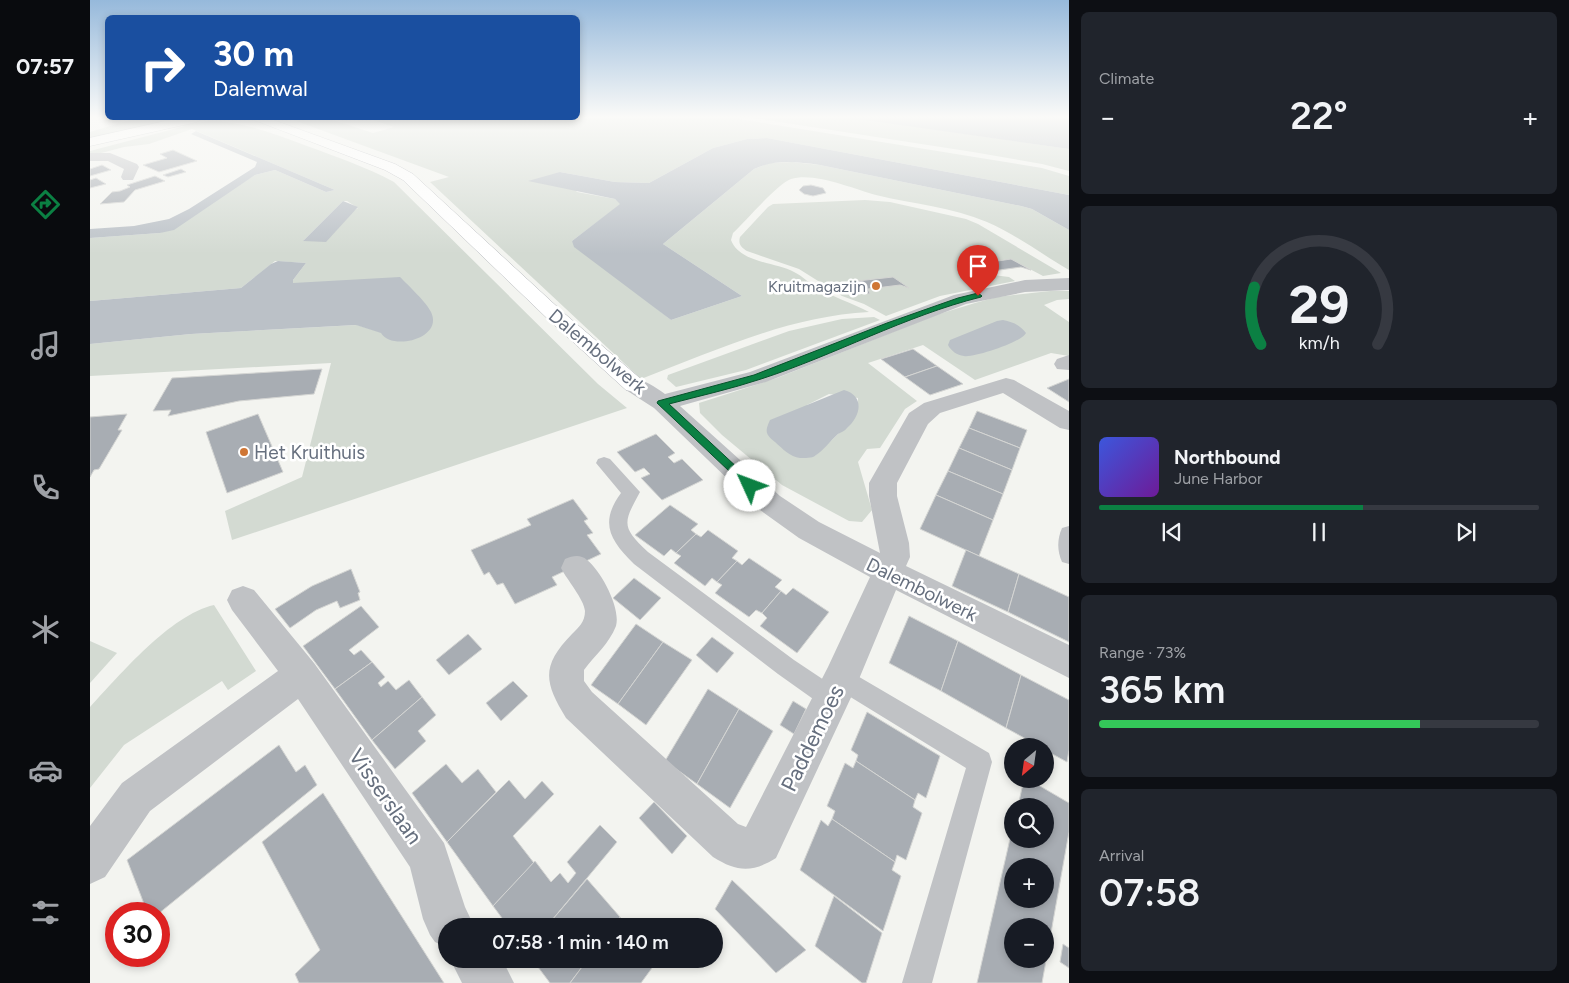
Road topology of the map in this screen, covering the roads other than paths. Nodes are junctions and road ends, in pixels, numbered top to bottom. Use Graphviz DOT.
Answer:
graph roads {
  1 [pos="121,162"];
  2 [pos="376,162"];
  3 [pos="128,177"];
  4 [pos="1069,284"];
  5 [pos="662,403"];
  6 [pos="1069,422"];
  7 [pos="604,463"];
  8 [pos="1069,533"];
  9 [pos="1069,556"];
  10 [pos="576,568"];
  11 [pos="889,572"];
  12 [pos="244,600"];
  13 [pos="1069,662"];
  14 [pos="302,675"];
  15 [pos="836,689"];
  16 [pos="90,862"];
  17 [pos="446,918"];
  18 [pos="480,968"];
  19 [pos="490,983"];
  20 [pos="917,983"];
  1 -- 3 [label="street"];
  2 -- 5 [label="street, Dalembolwerk"];
  4 -- 5 [label="street"];
  5 -- 11 [label="street, Dalembolwerk"];
  6 -- 11 [label="street, Paddemoes"];
  7 -- 15 [label="lane"];
  8 -- 9 [label="lane"];
  10 -- 15 [label="street, Paddemoes"];
  11 -- 13 [label="street, Dalembolwerk"];
  11 -- 15 [label="street, Paddemoes"];
  12 -- 14 [label="street, Visserslaan"];
  14 -- 16 [label="street"];
  14 -- 17 [label="street, Visserslaan"];
  15 -- 20 [label="lane"];
  18 -- 19 [label="street"];
}
